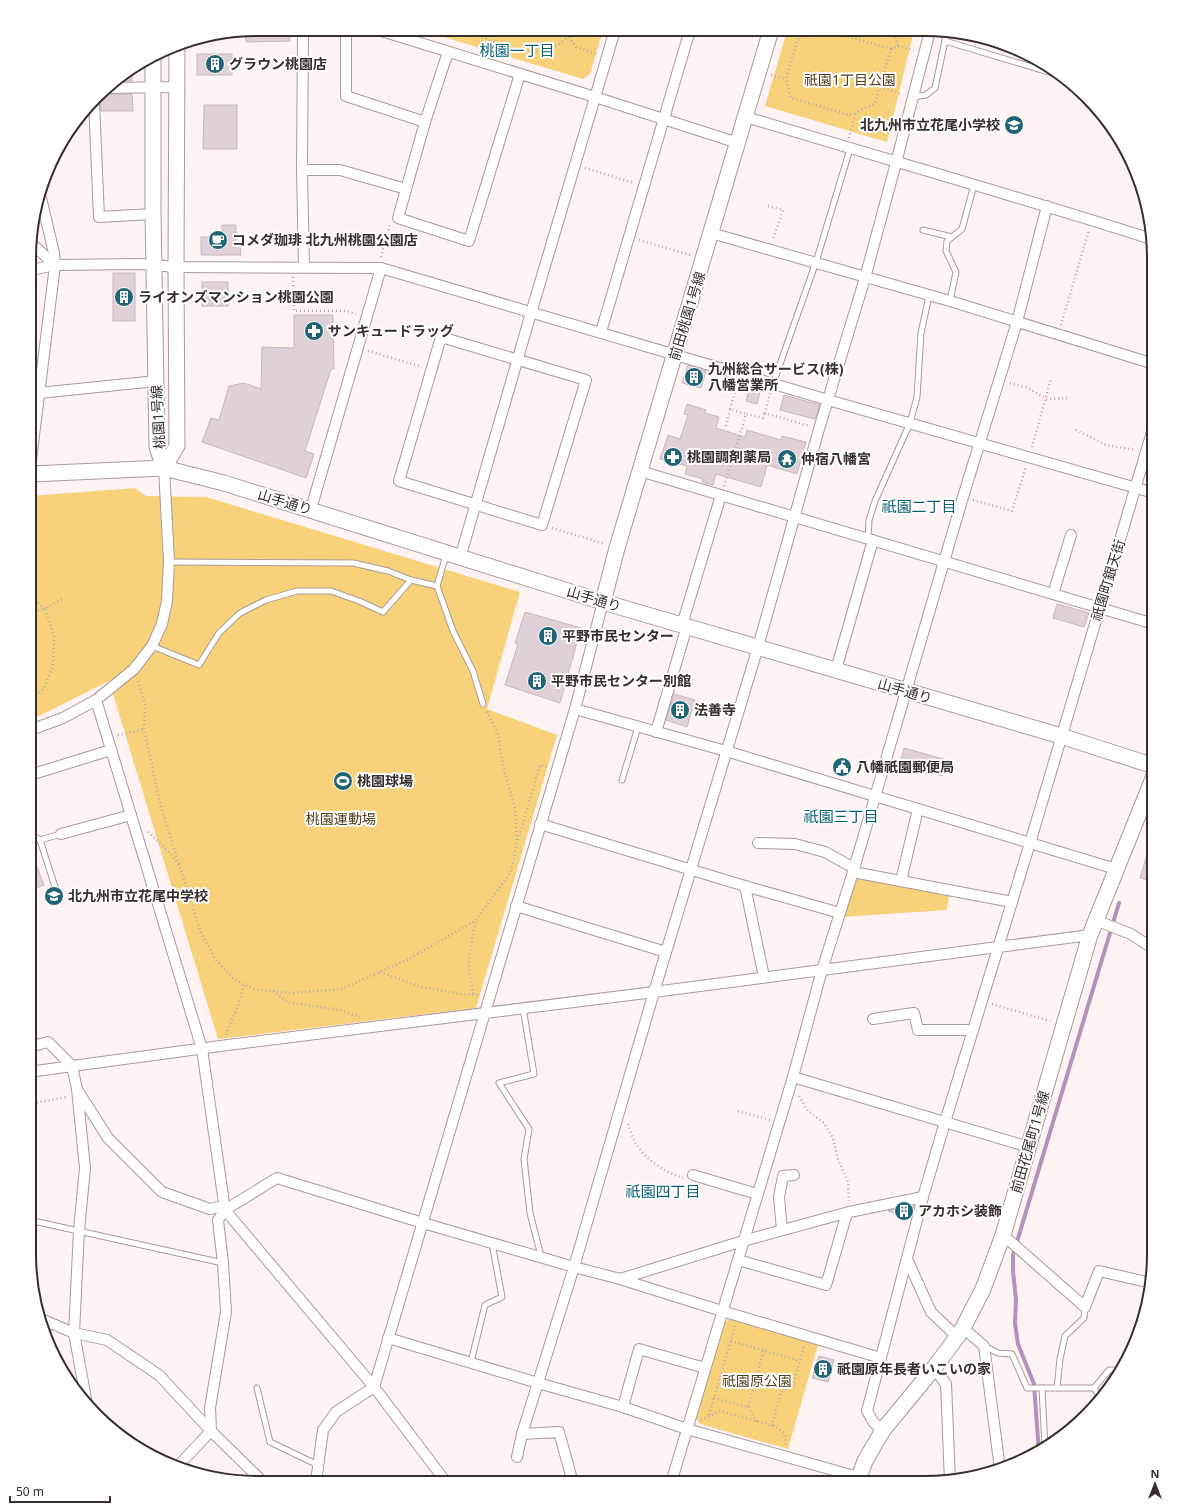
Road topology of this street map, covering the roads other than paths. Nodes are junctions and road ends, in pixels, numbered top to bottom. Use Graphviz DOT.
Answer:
graph roads {
  1 [pos="303,36"];
  2 [pos="346,36"];
  3 [pos="397,36"];
  4 [pos="614,36"];
  5 [pos="688,36"];
  6 [pos="769,36"];
  7 [pos="929,36"];
  8 [pos="945,37"];
  9 [pos="944,41"];
  10 [pos="177,52"];
  11 [pos="448,52"];
  12 [pos="153,63"];
  13 [pos="1044,71"];
  14 [pos="520,74"];
  15 [pos="178,87"];
  16 [pos="116,88"];
  17 [pos="153,88"];
  18 [pos="595,97"];
  19 [pos="913,97"];
  20 [pos="94,108"];
  21 [pos="746,117"];
  22 [pos="663,119"];
  23 [pos="425,122"];
  24 [pos="738,143"];
  25 [pos="848,148"];
  26 [pos="896,163"];
  27 [pos="302,170"];
  28 [pos="974,185"];
  29 [pos="406,189"];
  30 [pos="43,205"];
  31 [pos="1047,206"];
  32 [pos="153,214"];
  33 [pos="923,230"];
  34 [pos="711,233"];
  35 [pos="952,237"];
  36 [pos="1146,237"];
  37 [pos="36,248"];
  38 [pos="816,262"];
  39 [pos="55,265"];
  40 [pos="154,265"];
  41 [pos="176,267"];
  42 [pos="304,267"];
  43 [pos="380,268"];
  44 [pos="36,269"];
  45 [pos="864,278"];
  46 [pos="929,296"];
  47 [pos="950,301"];
  48 [pos="531,313"];
  49 [pos="1016,322"];
  50 [pos="601,332"];
  51 [pos="675,355"];
  52 [pos="518,360"];
  53 [pos="1147,362"];
  54 [pos="156,381"];
  55 [pos="773,384"];
  56 [pos="39,393"];
  57 [pos="828,400"];
  58 [pos="36,415"];
  59 [pos="910,423"];
  60 [pos="979,444"];
  61 [pos="1147,448"];
  62 [pos="164,468"];
  63 [pos="640,471"];
  64 [pos="36,474"];
  65 [pos="1136,487"];
  66 [pos="1147,491"];
  67 [pos="721,495"];
  68 [pos="475,504"];
  69 [pos="310,509"];
  70 [pos="795,517"];
  71 [pos="1071,535"];
  72 [pos="870,539"];
  73 [pos="454,556"];
  74 [pos="944,561"];
  75 [pos="168,562"];
  76 [pos="411,580"];
  77 [pos="437,586"];
  78 [pos="1053,594"];
  79 [pos="603,602"];
  80 [pos="1100,607"];
  81 [pos="1147,622"];
  82 [pos="685,626"];
  83 [pos="152,646"];
  84 [pos="758,647"];
  85 [pos="836,670"];
  86 [pos="905,691"];
  87 [pos="96,700"];
  88 [pos="483,704"];
  89 [pos="575,708"];
  90 [pos="638,727"];
  91 [pos="36,728"];
  92 [pos="656,732"];
  93 [pos="1061,736"];
  94 [pos="111,750"];
  95 [pos="726,752"];
  96 [pos="1147,764"];
  97 [pos="36,773"];
  98 [pos="622,780"];
  99 [pos="1147,793"];
  100 [pos="874,796"];
  101 [pos="918,809"];
  102 [pos="131,815"];
  103 [pos="540,824"];
  104 [pos="61,834"];
  105 [pos="36,838"];
  106 [pos="40,840"];
  107 [pos="758,843"];
  108 [pos="1030,843"];
  109 [pos="691,869"];
  110 [pos="1116,869"];
  111 [pos="853,870"];
  112 [pos="900,881"];
  113 [pos="745,886"];
  114 [pos="57,893"];
  115 [pos="1012,902"];
  116 [pos="516,906"];
  117 [pos="840,913"];
  118 [pos="1106,924"];
  119 [pos="1090,935"];
  120 [pos="1147,944"];
  121 [pos="998,947"];
  122 [pos="666,952"];
  123 [pos="822,970"];
  124 [pos="764,977"];
  125 [pos="654,992"];
  126 [pos="523,1008"];
  127 [pos="483,1014"];
  128 [pos="873,1019"];
  129 [pos="973,1030"];
  130 [pos="36,1045"];
  131 [pos="202,1049"];
  132 [pos="72,1066"];
  133 [pos="36,1071"];
  134 [pos="792,1077"];
  135 [pos="77,1092"];
  136 [pos="945,1122"];
  137 [pos="1029,1147"];
  138 [pos="693,1175"];
  139 [pos="794,1175"];
  140 [pos="757,1194"];
  141 [pos="923,1197"];
  142 [pos="225,1208"];
  143 [pos="848,1212"];
  144 [pos="36,1221"];
  145 [pos="423,1223"];
  146 [pos="79,1230"];
  147 [pos="782,1230"];
  148 [pos="1008,1239"];
  149 [pos="743,1241"];
  150 [pos="492,1243"];
  151 [pos="541,1256"];
  152 [pos="907,1259"];
  153 [pos="738,1260"];
  154 [pos="223,1263"];
  155 [pos="574,1267"];
  156 [pos="620,1279"];
  157 [pos="1145,1282"];
  158 [pos="1085,1307"];
  159 [pos="722,1311"];
  160 [pos="48,1325"];
  161 [pos="74,1333"];
  162 [pos="960,1333"];
  163 [pos="388,1338"];
  164 [pos="984,1346"];
  165 [pos="880,1358"];
  166 [pos="471,1362"];
  167 [pos="705,1368"];
  168 [pos="934,1368"];
  169 [pos="1114,1370"];
  170 [pos="538,1383"];
  171 [pos="374,1387"];
  172 [pos="257,1388"];
  173 [pos="1041,1388"];
  174 [pos="1057,1388"];
  175 [pos="1094,1388"];
  176 [pos="85,1393"];
  177 [pos="1097,1393"];
  178 [pos="622,1407"];
  179 [pos="687,1429"];
  180 [pos="883,1430"];
  181 [pos="211,1431"];
  182 [pos="522,1434"];
  183 [pos="1045,1441"];
  184 [pos="517,1457"];
  185 [pos="182,1462"];
  186 [pos="999,1463"];
  187 [pos="318,1465"];
  188 [pos="950,1475"];
  189 [pos="257,1476"];
  190 [pos="317,1476"];
  191 [pos="441,1476"];
  192 [pos="571,1476"];
  193 [pos="673,1476"];
  194 [pos="845,1476"];
  195 [pos="859,1476"];
  1 -- 27 [label="street"];
  2 -- 23 [label="street"];
  3 -- 11 [label="street"];
  4 -- 18 [label="street"];
  5 -- 22 [label="street"];
  6 -- 21 [label="street, 前田桃園1号線"];
  7 -- 19 [label="street"];
  8 -- 9 [label="lane"];
  9 -- 13 [label="lane"];
  9 -- 19 [label="lane"];
  10 -- 15 [label="street, 桃園1号線"];
  11 -- 14 [label="street"];
  11 -- 23 [label="street"];
  12 -- 17 [label="street, 桃園1号線"];
  14 -- 18 [label="street"];
  14 -- 29 [label="street"];
  15 -- 17 [label="street"];
  15 -- 41 [label="street, 桃園1号線"];
  16 -- 17 [label="street"];
  17 -- 32 [label="street, 桃園1号線"];
  18 -- 22 [label="street"];
  18 -- 48 [label="street"];
  19 -- 26 [label="street"];
  20 -- 32 [label="street"];
  21 -- 24 [label="street, 前田桃園1号線"];
  21 -- 25 [label="street"];
  22 -- 24 [label="street"];
  22 -- 50 [label="street"];
  23 -- 29 [label="street"];
  24 -- 34 [label="street, 前田桃園1号線"];
  25 -- 26 [label="street"];
  25 -- 38 [label="lane"];
  26 -- 28 [label="street"];
  26 -- 45 [label="street"];
  27 -- 29 [label="street"];
  27 -- 42 [label="street"];
  28 -- 31 [label="street"];
  28 -- 35 [label="lane"];
  30 -- 39 [label="street"];
  31 -- 36 [label="street"];
  31 -- 49 [label="street"];
  32 -- 40 [label="street, 桃園1号線"];
  33 -- 35 [label="lane"];
  34 -- 38 [label="street"];
  34 -- 51 [label="street, 前田桃園1号線"];
  35 -- 47 [label="lane"];
  37 -- 39 [label="street"];
  38 -- 45 [label="street"];
  38 -- 55 [label="lane"];
  39 -- 40 [label="street"];
  39 -- 44 [label="street"];
  39 -- 56 [label="street"];
  40 -- 41 [label="street"];
  40 -- 54 [label="street, 桃園1号線"];
  41 -- 42 [label="street"];
  41 -- 62 [label="street, 桃園1号線"];
  42 -- 43 [label="street"];
  43 -- 48 [label="street"];
  43 -- 69 [label="street"];
  45 -- 46 [label="street"];
  45 -- 57 [label="street"];
  46 -- 47 [label="street"];
  46 -- 59 [label="lane"];
  47 -- 49 [label="street"];
  48 -- 50 [label="street"];
  48 -- 52 [label="street"];
  49 -- 53 [label="street"];
  49 -- 60 [label="street"];
  50 -- 51 [label="street"];
  51 -- 55 [label="street"];
  51 -- 63 [label="street, 前田桃園1号線"];
  52 -- 68 [label="street"];
  52 -- 68 [label="street"];
  52 -- 68 [label="street"];
  54 -- 56 [label="street"];
  54 -- 62 [label="street, 桃園1号線"];
  55 -- 57 [label="street"];
  56 -- 58 [label="street"];
  57 -- 59 [label="street"];
  57 -- 70 [label="street"];
  59 -- 60 [label="street"];
  59 -- 72 [label="lane"];
  60 -- 65 [label="street"];
  60 -- 74 [label="street"];
  61 -- 65 [label="street, 祇園町銀天街"];
  62 -- 64 [label="street, 山手通り"];
  62 -- 69 [label="street, 山手通り"];
  62 -- 75 [label="street"];
  63 -- 67 [label="street"];
  63 -- 79 [label="street, 前田桃園1号線"];
  65 -- 66 [label="street"];
  65 -- 80 [label="street, 祇園町銀天街"];
  67 -- 70 [label="street"];
  67 -- 82 [label="street"];
  68 -- 73 [label="street"];
  69 -- 73 [label="street, 山手通り"];
  70 -- 72 [label="street"];
  70 -- 84 [label="street"];
  71 -- 78 [label="street"];
  72 -- 74 [label="street"];
  72 -- 85 [label="street"];
  73 -- 77 [label="lane"];
  73 -- 79 [label="street, 山手通り"];
  74 -- 78 [label="street"];
  74 -- 86 [label="street"];
  75 -- 76 [label="lane"];
  75 -- 83 [label="street"];
  76 -- 77 [label="lane"];
  76 -- 83 [label="lane"];
  77 -- 88 [label="lane"];
  78 -- 80 [label="street"];
  79 -- 82 [label="street, 山手通り"];
  79 -- 89 [label="street"];
  80 -- 81 [label="street"];
  80 -- 93 [label="street, 祇園町銀天街"];
  82 -- 84 [label="street, 山手通り"];
  82 -- 92 [label="street"];
  83 -- 87 [label="street"];
  84 -- 85 [label="street, 山手通り"];
  84 -- 95 [label="street"];
  85 -- 86 [label="street, 山手通り"];
  86 -- 93 [label="street, 山手通り"];
  86 -- 100 [label="street"];
  87 -- 91 [label="street"];
  87 -- 94 [label="street"];
  89 -- 90 [label="street"];
  89 -- 103 [label="street"];
  90 -- 92 [label="street"];
  90 -- 98 [label="lane"];
  92 -- 95 [label="street"];
  93 -- 96 [label="street, 山手通り"];
  93 -- 108 [label="street, 祇園町銀天街"];
  94 -- 97 [label="street"];
  94 -- 102 [label="street"];
  95 -- 100 [label="street"];
  95 -- 109 [label="street"];
  99 -- 110 [label="street, 前田花尾町1号線"];
  100 -- 101 [label="street"];
  100 -- 111 [label="street"];
  101 -- 108 [label="street"];
  101 -- 112 [label="street"];
  102 -- 104 [label="street"];
  102 -- 131 [label="street"];
  103 -- 109 [label="street"];
  103 -- 116 [label="street"];
  104 -- 106 [label="lane"];
  105 -- 106 [label="lane"];
  106 -- 114 [label="lane"];
  107 -- 111 [label="street"];
  108 -- 110 [label="street"];
  108 -- 115 [label="street, 祇園町銀天街"];
  109 -- 113 [label="street"];
  109 -- 122 [label="street"];
  110 -- 118 [label="street, 前田花尾町1号線"];
  111 -- 112 [label="street"];
  111 -- 117 [label="street"];
  112 -- 115 [label="street"];
  113 -- 117 [label="street"];
  113 -- 124 [label="street"];
  115 -- 121 [label="street, 祇園町銀天街"];
  116 -- 122 [label="street"];
  116 -- 127 [label="street"];
  117 -- 123 [label="street"];
  118 -- 119 [label="street, 前田花尾町1号線"];
  118 -- 120 [label="street"];
  119 -- 121 [label="street"];
  119 -- 137 [label="street, 前田花尾町1号線"];
  121 -- 123 [label="street"];
  121 -- 129 [label="street, 祇園町銀天街"];
  122 -- 125 [label="street"];
  123 -- 124 [label="street"];
  123 -- 134 [label="street"];
  124 -- 125 [label="street"];
  125 -- 126 [label="street"];
  125 -- 155 [label="street"];
  126 -- 127 [label="street"];
  126 -- 151 [label="lane"];
  127 -- 131 [label="street"];
  127 -- 145 [label="street"];
  128 -- 129 [label="street"];
  129 -- 136 [label="street, 祇園町銀天街"];
  130 -- 132 [label="street"];
  131 -- 132 [label="street"];
  131 -- 142 [label="street"];
  132 -- 133 [label="street"];
  132 -- 135 [label="street"];
  134 -- 136 [label="street"];
  134 -- 140 [label="street"];
  135 -- 142 [label="street"];
  135 -- 146 [label="street"];
  136 -- 137 [label="street"];
  136 -- 141 [label="street, 祇園町銀天街"];
  137 -- 148 [label="street, 前田花尾町1号線"];
  138 -- 140 [label="street"];
  139 -- 147 [label="street"];
  140 -- 149 [label="street"];
  141 -- 143 [label="street"];
  141 -- 152 [label="street, 祇園町銀天街"];
  142 -- 145 [label="street"];
  142 -- 154 [label="street"];
  142 -- 171 [label="street"];
  143 -- 147 [label="street"];
  143 -- 153 [label="street"];
  144 -- 146 [label="lane"];
  145 -- 150 [label="street"];
  145 -- 163 [label="street"];
  146 -- 154 [label="lane"];
  146 -- 161 [label="street"];
  147 -- 149 [label="street"];
  148 -- 158 [label="street"];
  148 -- 162 [label="street, 前田花尾町1号線"];
  149 -- 153 [label="street"];
  149 -- 156 [label="street"];
  150 -- 151 [label="street"];
  150 -- 166 [label="lane"];
  151 -- 155 [label="street"];
  152 -- 162 [label="street"];
  152 -- 165 [label="street, 祇園町銀天街"];
  153 -- 159 [label="street"];
  154 -- 181 [label="street"];
  155 -- 156 [label="street"];
  155 -- 170 [label="street"];
  156 -- 159 [label="street"];
  157 -- 158 [label="street"];
  158 -- 174 [label="lane"];
  159 -- 165 [label="street"];
  159 -- 167 [label="street"];
  160 -- 161 [label="street"];
  161 -- 176 [label="street"];
  161 -- 181 [label="street"];
  162 -- 164 [label="street"];
  162 -- 168 [label="street, 前田花尾町1号線"];
  163 -- 166 [label="street"];
  163 -- 171 [label="street"];
  164 -- 173 [label="lane"];
  164 -- 186 [label="street"];
  165 -- 180 [label="street, 祇園町銀天街"];
  166 -- 170 [label="street"];
  167 -- 178 [label="street"];
  167 -- 179 [label="street"];
  168 -- 180 [label="street, 前田花尾町1号線"];
  168 -- 188 [label="street"];
  169 -- 175 [label="lane"];
  170 -- 178 [label="street"];
  170 -- 182 [label="street"];
  171 -- 187 [label="street"];
  171 -- 191 [label="street"];
  172 -- 187 [label="lane"];
  173 -- 174 [label="lane"];
  173 -- 183 [label="lane"];
  174 -- 175 [label="lane"];
  175 -- 177 [label="lane"];
  178 -- 179 [label="street"];
  179 -- 193 [label="street"];
  179 -- 194 [label="street"];
  180 -- 195 [label="street, 前田花尾町1号線"];
  181 -- 185 [label="street"];
  181 -- 189 [label="street"];
  182 -- 184 [label="street"];
  182 -- 192 [label="street"];
  187 -- 190 [label="street"];
}
